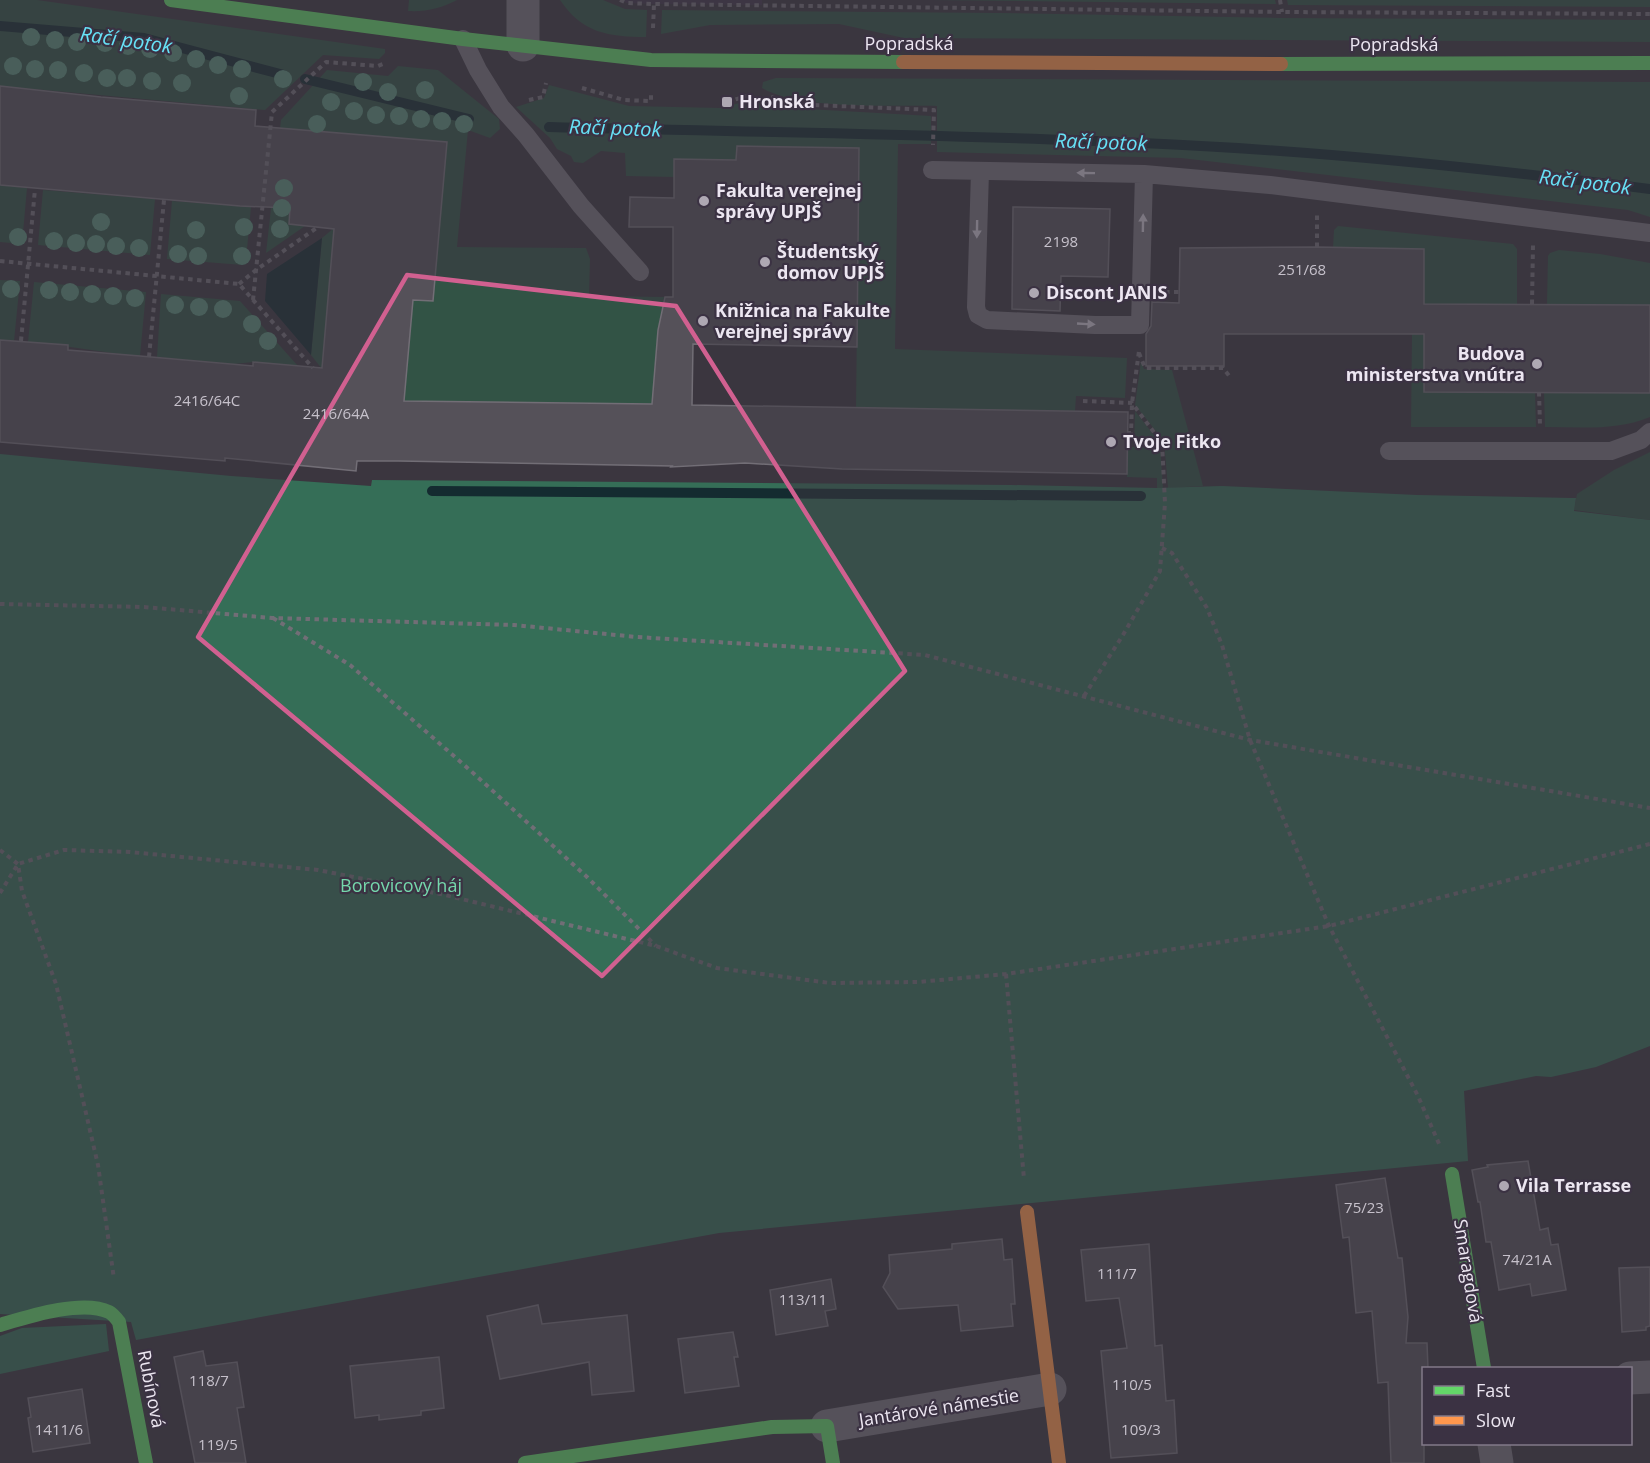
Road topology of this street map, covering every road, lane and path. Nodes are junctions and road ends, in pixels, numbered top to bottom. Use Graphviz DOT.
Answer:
graph roads {
  1 [pos="171,0"];
  2 [pos="523,0"];
  3 [pos="620,0"];
  4 [pos="1280,0"];
  5 [pos="1282,12"];
  6 [pos="1650,14"];
  7 [pos="462,39"];
  8 [pos="523,45"];
  9 [pos="326,62"];
  10 [pos="1650,63"];
  11 [pos="547,79"];
  12 [pos="771,96"];
  13 [pos="543,97"];
  14 [pos="932,149"];
  15 [pos="932,170"];
  16 [pos="980,171"];
  17 [pos="1144,174"];
  18 [pos="35,189"];
  19 [pos="164,200"];
  20 [pos="1306,213"];
  21 [pos="318,227"];
  22 [pos="1650,233"];
  23 [pos="1533,238"];
  24 [pos="1317,248"];
  25 [pos="0,261"];
  26 [pos="28,264"];
  27 [pos="256,270"];
  28 [pos="640,272"];
  29 [pos="157,275"];
  30 [pos="239,284"];
  31 [pos="253,300"];
  32 [pos="1532,304"];
  33 [pos="21,341"];
  34 [pos="1139,352"];
  35 [pos="149,357"];
  36 [pos="313,368"];
  37 [pos="1137,368"];
  38 [pos="1230,377"];
  39 [pos="1083,401"];
  40 [pos="1132,403"];
  41 [pos="1650,432"];
  42 [pos="1127,433"];
  43 [pos="1389,451"];
  44 [pos="1162,548"];
  45 [pos="0,604"];
  46 [pos="272,618"];
  47 [pos="1084,696"];
  48 [pos="1250,740"];
  49 [pos="1650,808"];
  50 [pos="1650,844"];
  51 [pos="0,850"];
  52 [pos="18,864"];
  53 [pos="0,893"];
  54 [pos="1329,926"];
  55 [pos="656,946"];
  56 [pos="1006,974"];
  57 [pos="1452,1174"];
  58 [pos="1027,1212"];
  59 [pos="119,1322"];
  60 [pos="0,1325"];
  61 [pos="1484,1367"];
  62 [pos="1650,1377"];
  63 [pos="1632,1378"];
  64 [pos="1050,1389"];
  65 [pos="827,1426"];
  66 [pos="1494,1445"];
  67 [pos="146,1463"];
  68 [pos="525,1463"];
  69 [pos="833,1463"];
  70 [pos="1059,1463"];
  71 [pos="1497,1463"];
  1 -- 7 [label="street, Popradská"];
  2 -- 8 [label="street"];
  3 -- 5 [label="path"];
  4 -- 5 [label="path"];
  5 -- 6 [label="path"];
  7 -- 8 [label="street, Popradská"];
  7 -- 28 [label="lane"];
  8 -- 10 [label="street, Popradská"];
  9 -- 27 [label="path"];
  11 -- 13 [label="path"];
  12 -- 14 [label="path"];
  15 -- 16 [label="lane"];
  17 -- 16 [label="lane, one-way"];
  16 -- 17 [label="lane, one-way"];
  17 -- 22 [label="lane"];
  18 -- 26 [label="path"];
  19 -- 29 [label="path"];
  20 -- 24 [label="path"];
  21 -- 27 [label="path"];
  23 -- 32 [label="path"];
  25 -- 26 [label="path"];
  26 -- 29 [label="path"];
  26 -- 33 [label="path"];
  27 -- 30 [label="path"];
  27 -- 31 [label="path"];
  29 -- 30 [label="path"];
  29 -- 35 [label="path"];
  30 -- 31 [label="path"];
  31 -- 36 [label="path"];
  34 -- 38 [label="path"];
  37 -- 40 [label="path"];
  39 -- 40 [label="path"];
  40 -- 42 [label="path"];
  40 -- 44 [label="path"];
  41 -- 43 [label="lane"];
  44 -- 47 [label="path"];
  44 -- 48 [label="path"];
  45 -- 46 [label="path"];
  46 -- 47 [label="path"];
  46 -- 55 [label="path"];
  47 -- 48 [label="path"];
  48 -- 49 [label="path"];
  48 -- 54 [label="path"];
  50 -- 54 [label="path"];
  51 -- 52 [label="path"];
  52 -- 53 [label="path"];
  52 -- 55 [label="path"];
  52 -- 59 [label="path"];
  54 -- 56 [label="path"];
  54 -- 57 [label="path"];
  55 -- 56 [label="path"];
  56 -- 58 [label="path"];
  57 -- 61 [label="street, Smaragdová"];
  58 -- 64 [label="street"];
  59 -- 60 [label="street"];
  59 -- 67 [label="street, Rubínová"];
  62 -- 63 [label="street"];
  64 -- 65 [label="street, Jantárové námestie"];
  64 -- 70 [label="street"];
  65 -- 68 [label="street, Jantárové námestie"];
  65 -- 69 [label="street"];
  66 -- 71 [label="street"];
}
